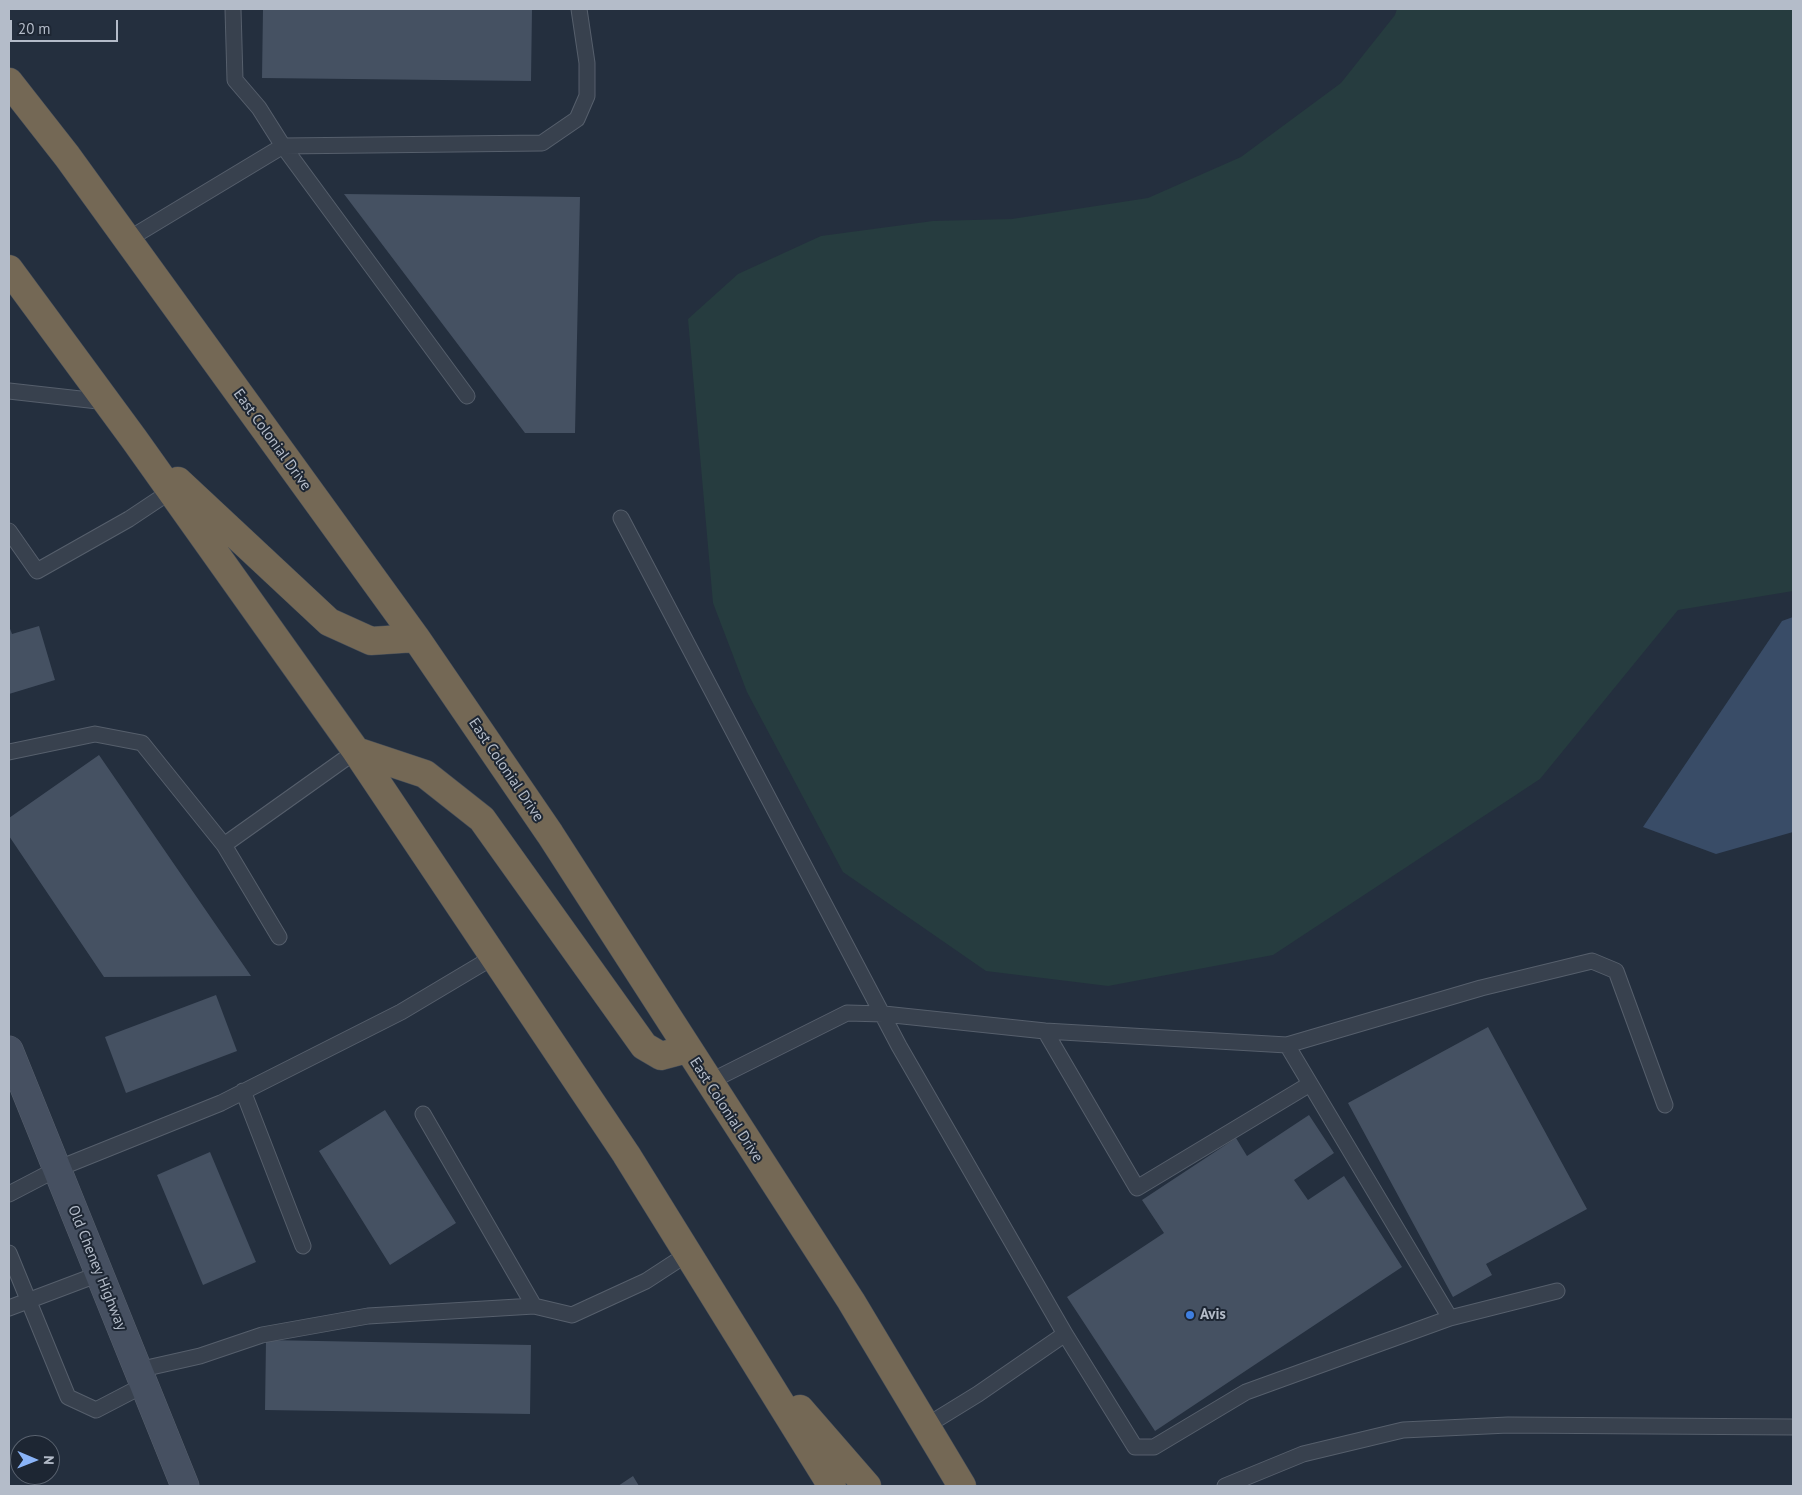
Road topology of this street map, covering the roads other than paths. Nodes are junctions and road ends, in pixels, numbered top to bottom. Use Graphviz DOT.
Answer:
graph roads {
  1 [pos="233,9"];
  2 [pos="579,9"];
  3 [pos="9,82"];
  4 [pos="283,146"];
  5 [pos="128,240"];
  6 [pos="9,270"];
  7 [pos="9,391"];
  8 [pos="468,396"];
  9 [pos="107,402"];
  10 [pos="134,439"];
  11 [pos="171,491"];
  12 [pos="621,518"];
  13 [pos="9,531"];
  14 [pos="416,638"];
  15 [pos="356,751"];
  16 [pos="9,752"];
  17 [pos="224,845"];
  18 [pos="280,937"];
  19 [pos="495,956"];
  20 [pos="884,1014"];
  21 [pos="1045,1031"];
  22 [pos="1287,1045"];
  23 [pos="9,1050"];
  24 [pos="687,1050"];
  25 [pos="709,1082"];
  26 [pos="1310,1084"];
  27 [pos="243,1091"];
  28 [pos="1665,1105"];
  29 [pos="423,1114"];
  30 [pos="57,1169"];
  31 [pos="9,1194"];
  32 [pos="303,1246"];
  33 [pos="9,1253"];
  34 [pos="689,1253"];
  35 [pos="99,1274"];
  36 [pos="1557,1291"];
  37 [pos="27,1301"];
  38 [pos="534,1306"];
  39 [pos="9,1308"];
  40 [pos="1450,1318"];
  41 [pos="1065,1334"];
  42 [pos="752,1353"];
  43 [pos="141,1378"];
  44 [pos="926,1426"];
  45 [pos="1793,1427"];
  46 [pos="185,1486"];
  47 [pos="832,1486"];
  48 [pos="867,1486"];
  49 [pos="962,1486"];
  50 [pos="1226,1486"];
  1 -- 4 [label="lane"];
  2 -- 4 [label="lane"];
  3 -- 5 [label="highway, East Colonial Drive"];
  4 -- 5 [label="lane"];
  4 -- 8 [label="lane"];
  5 -- 14 [label="highway, East Colonial Drive"];
  6 -- 9 [label="highway"];
  7 -- 9 [label="lane"];
  9 -- 10 [label="highway"];
  10 -- 11 [label="highway"];
  10 -- 14 [label="highway"];
  11 -- 13 [label="lane"];
  11 -- 15 [label="highway"];
  12 -- 20 [label="lane"];
  14 -- 24 [label="highway, East Colonial Drive"];
  15 -- 17 [label="lane"];
  15 -- 19 [label="highway"];
  15 -- 24 [label="highway"];
  16 -- 17 [label="lane"];
  17 -- 18 [label="lane"];
  19 -- 27 [label="lane"];
  19 -- 34 [label="highway"];
  20 -- 21 [label="lane"];
  20 -- 25 [label="lane"];
  20 -- 41 [label="lane"];
  21 -- 22 [label="lane"];
  21 -- 26 [label="lane"];
  22 -- 26 [label="lane"];
  22 -- 28 [label="lane"];
  23 -- 30 [label="street, Old Cheney Highway"];
  24 -- 25 [label="highway, East Colonial Drive"];
  25 -- 44 [label="highway, East Colonial Drive"];
  26 -- 40 [label="lane"];
  27 -- 30 [label="lane"];
  27 -- 32 [label="lane"];
  29 -- 38 [label="lane"];
  30 -- 31 [label="lane"];
  30 -- 35 [label="street, Old Cheney Highway"];
  33 -- 37 [label="lane"];
  34 -- 38 [label="lane"];
  34 -- 42 [label="highway"];
  35 -- 37 [label="lane"];
  35 -- 43 [label="street, Old Cheney Highway"];
  36 -- 40 [label="lane"];
  37 -- 39 [label="lane"];
  37 -- 43 [label="lane"];
  38 -- 43 [label="lane"];
  40 -- 41 [label="lane"];
  41 -- 44 [label="lane"];
  42 -- 47 [label="highway"];
  42 -- 48 [label="highway"];
  43 -- 46 [label="street, Old Cheney Highway"];
  44 -- 49 [label="highway, East Colonial Drive"];
  45 -- 50 [label="lane"];
}
